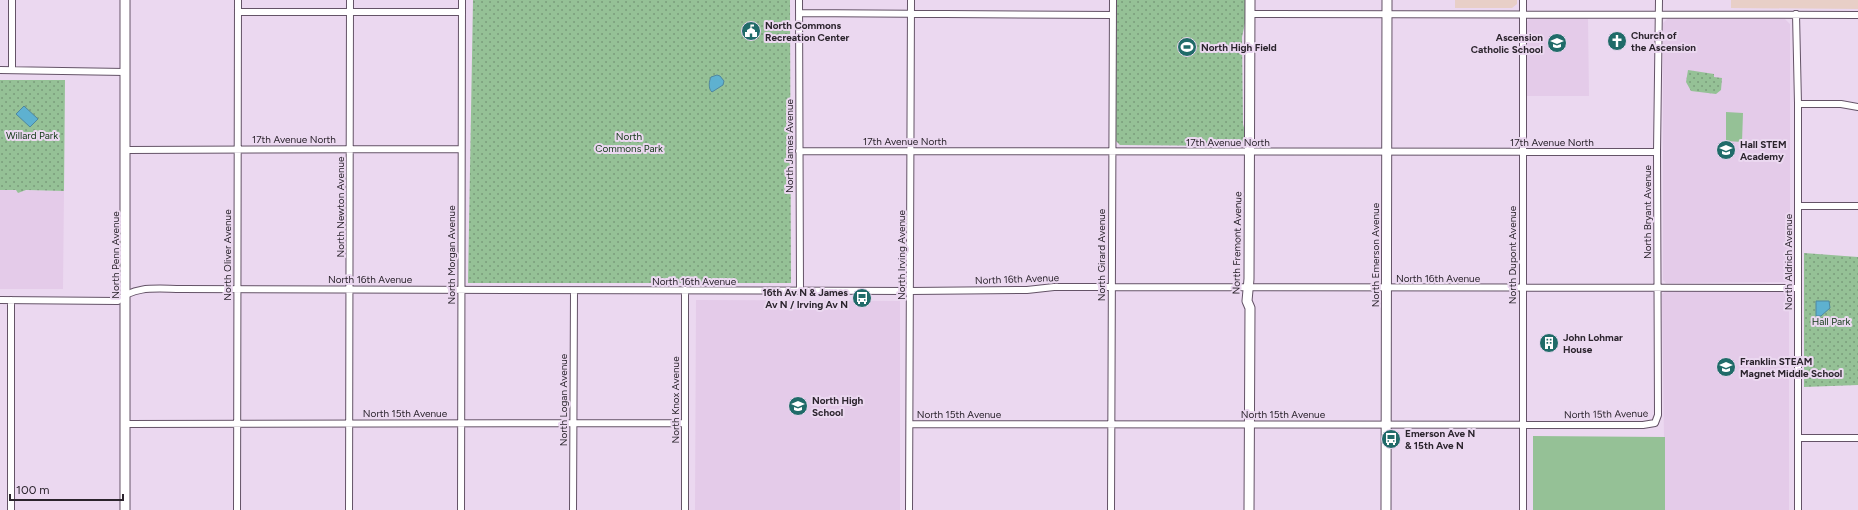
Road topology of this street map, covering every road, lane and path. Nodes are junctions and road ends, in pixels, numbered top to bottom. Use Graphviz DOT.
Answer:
graph roads {
  1 [pos="12,0"];
  2 [pos="125,0"];
  3 [pos="238,0"];
  4 [pos="350,0"];
  5 [pos="462,0"];
  6 [pos="799,0"];
  7 [pos="911,0"];
  8 [pos="1113,0"];
  9 [pos="1250,0"];
  10 [pos="1387,0"];
  11 [pos="1522,0"];
  12 [pos="1659,0"];
  13 [pos="238,12"];
  14 [pos="350,12"];
  15 [pos="462,12"];
  16 [pos="799,13"];
  17 [pos="910,13"];
  18 [pos="1251,14"];
  19 [pos="1387,14"];
  20 [pos="1522,14"];
  21 [pos="1659,14"];
  22 [pos="1796,14"];
  23 [pos="1113,15"];
  24 [pos="1858,15"];
  25 [pos="0,70"];
  26 [pos="12,70"];
  27 [pos="125,72"];
  28 [pos="1798,104"];
  29 [pos="1858,107"];
  30 [pos="350,148"];
  31 [pos="237,149"];
  32 [pos="461,149"];
  33 [pos="126,150"];
  34 [pos="800,151"];
  35 [pos="911,151"];
  36 [pos="1112,151"];
  37 [pos="1248,151"];
  38 [pos="1386,152"];
  39 [pos="1522,152"];
  40 [pos="1658,152"];
  41 [pos="1798,206"];
  42 [pos="1858,206"];
  43 [pos="1111,287"];
  44 [pos="1247,288"];
  45 [pos="1386,288"];
  46 [pos="1522,288"];
  47 [pos="1657,288"];
  48 [pos="1798,288"];
  49 [pos="237,289"];
  50 [pos="349,289"];
  51 [pos="461,290"];
  52 [pos="685,290"];
  53 [pos="574,291"];
  54 [pos="800,291"];
  55 [pos="910,291"];
  56 [pos="126,294"];
  57 [pos="0,300"];
  58 [pos="11,300"];
  59 [pos="349,423"];
  60 [pos="461,423"];
  61 [pos="573,423"];
  62 [pos="1655,423"];
  63 [pos="124,424"];
  64 [pos="236,424"];
  65 [pos="685,424"];
  66 [pos="910,424"];
  67 [pos="1111,424"];
  68 [pos="1249,424"];
  69 [pos="1386,424"];
  70 [pos="1523,424"];
  71 [pos="1798,438"];
  72 [pos="1858,438"];
  73 [pos="11,510"];
  74 [pos="125,510"];
  75 [pos="237,510"];
  76 [pos="349,510"];
  77 [pos="461,510"];
  78 [pos="573,510"];
  79 [pos="685,510"];
  80 [pos="909,510"];
  81 [pos="1111,510"];
  82 [pos="1249,510"];
  83 [pos="1386,510"];
  84 [pos="1523,510"];
  85 [pos="1798,510"];
  1 -- 26 [label="street"];
  2 -- 27 [label="street, North Penn Avenue"];
  3 -- 13 [label="street, North Oliver Avenue"];
  4 -- 14 [label="street, North Newton Avenue"];
  5 -- 15 [label="street, North Morgan Avenue"];
  6 -- 16 [label="street, North James Avenue"];
  7 -- 17 [label="street, North Irving Avenue"];
  8 -- 23 [label="street, North Girard Avenue"];
  9 -- 18 [label="street, North Fremont Avenue"];
  10 -- 19 [label="street, North Emerson Avenue"];
  11 -- 20 [label="street, North Dupont Avenue"];
  12 -- 21 [label="street, North Bryant Avenue"];
  13 -- 14 [label="street"];
  13 -- 31 [label="street, North Oliver Avenue"];
  14 -- 15 [label="street"];
  14 -- 30 [label="street, North Newton Avenue"];
  15 -- 32 [label="street, North Morgan Avenue"];
  16 -- 17 [label="street"];
  16 -- 34 [label="street, North James Avenue"];
  17 -- 23 [label="street"];
  17 -- 35 [label="street, North Irving Avenue"];
  18 -- 19 [label="street"];
  18 -- 37 [label="street, North Fremont Avenue"];
  19 -- 20 [label="street"];
  19 -- 38 [label="street, North Emerson Avenue"];
  20 -- 21 [label="street"];
  20 -- 39 [label="street, North Dupont Avenue"];
  21 -- 22 [label="street"];
  21 -- 40 [label="street, North Bryant Avenue"];
  22 -- 24 [label="street"];
  22 -- 28 [label="street, North Aldrich Avenue"];
  23 -- 36 [label="street, North Girard Avenue"];
  25 -- 26 [label="street"];
  26 -- 27 [label="street"];
  27 -- 33 [label="street, North Penn Avenue"];
  28 -- 29 [label="street"];
  28 -- 41 [label="street, North Aldrich Avenue"];
  30 -- 31 [label="street, 17th Avenue North"];
  30 -- 32 [label="street, 17th Avenue North"];
  30 -- 50 [label="street, North Newton Avenue"];
  31 -- 33 [label="street, 17th Avenue North"];
  31 -- 49 [label="street, North Oliver Avenue"];
  32 -- 51 [label="street, North Morgan Avenue"];
  33 -- 56 [label="street, North Penn Avenue"];
  34 -- 35 [label="street, 17th Avenue North"];
  34 -- 54 [label="street, North James Avenue"];
  35 -- 36 [label="street, 17th Avenue North"];
  35 -- 55 [label="street, North Irving Avenue"];
  36 -- 37 [label="street, 17th Avenue North"];
  36 -- 43 [label="street, North Girard Avenue"];
  37 -- 38 [label="street, 17th Avenue North"];
  37 -- 44 [label="street, North Fremont Avenue"];
  38 -- 39 [label="street, 17th Avenue North"];
  38 -- 45 [label="street, North Emerson Avenue"];
  39 -- 40 [label="street, 17th Avenue North"];
  39 -- 46 [label="street, North Dupont Avenue"];
  40 -- 47 [label="street, North Bryant Avenue"];
  41 -- 42 [label="street"];
  41 -- 48 [label="street, North Aldrich Avenue"];
  43 -- 44 [label="street, North 16th Avenue"];
  43 -- 55 [label="street, North 16th Avenue"];
  43 -- 67 [label="street, North Girard Avenue"];
  44 -- 45 [label="street, North 16th Avenue"];
  44 -- 68 [label="street, North Fremont Avenue"];
  45 -- 46 [label="street, North 16th Avenue"];
  45 -- 69 [label="street, North Emerson Avenue"];
  46 -- 47 [label="street, North 16th Avenue"];
  46 -- 70 [label="street, North Dupont Avenue"];
  47 -- 48 [label="street, North 16th Avenue"];
  47 -- 62 [label="street, North Bryant Avenue"];
  48 -- 71 [label="street, North Aldrich Avenue"];
  49 -- 50 [label="street, North 16th Avenue"];
  49 -- 56 [label="street, North 16th Avenue"];
  49 -- 64 [label="street, North Oliver Avenue"];
  50 -- 51 [label="street, North 16th Avenue"];
  50 -- 59 [label="street, North Newton Avenue"];
  51 -- 53 [label="street, North 16th Avenue"];
  51 -- 60 [label="street, North Morgan Avenue"];
  52 -- 53 [label="street, North 16th Avenue"];
  52 -- 54 [label="street, North 16th Avenue"];
  52 -- 65 [label="street, North Knox Avenue"];
  53 -- 61 [label="street, North Logan Avenue"];
  54 -- 55 [label="street, North 16th Avenue"];
  55 -- 66 [label="street, North Irving Avenue"];
  56 -- 58 [label="street"];
  56 -- 63 [label="street, North Penn Avenue"];
  57 -- 58 [label="street"];
  58 -- 73 [label="street"];
  59 -- 60 [label="street, North 15th Avenue"];
  59 -- 64 [label="street, North 15th Avenue"];
  59 -- 76 [label="street, North Newton Avenue"];
  60 -- 61 [label="street, North 15th Avenue"];
  60 -- 77 [label="street, North Morgan Avenue"];
  61 -- 65 [label="street, North 15th Avenue"];
  61 -- 78 [label="street, North Logan Avenue"];
  62 -- 70 [label="street, North 15th Avenue"];
  63 -- 64 [label="street, North 15th Avenue"];
  63 -- 74 [label="street, North Penn Avenue"];
  64 -- 75 [label="street, North Oliver Avenue"];
  65 -- 79 [label="street, North Knox Avenue"];
  66 -- 67 [label="street, North 15th Avenue"];
  66 -- 80 [label="street, North Irving Avenue"];
  67 -- 68 [label="street, North 15th Avenue"];
  67 -- 81 [label="street, North Girard Avenue"];
  68 -- 69 [label="street, North 15th Avenue"];
  68 -- 82 [label="street, North Fremont Avenue"];
  69 -- 70 [label="street, North 15th Avenue"];
  69 -- 83 [label="street, North Emerson Avenue"];
  70 -- 84 [label="street, North Dupont Avenue"];
  71 -- 72 [label="street"];
  71 -- 85 [label="street, North Aldrich Avenue"];
}
